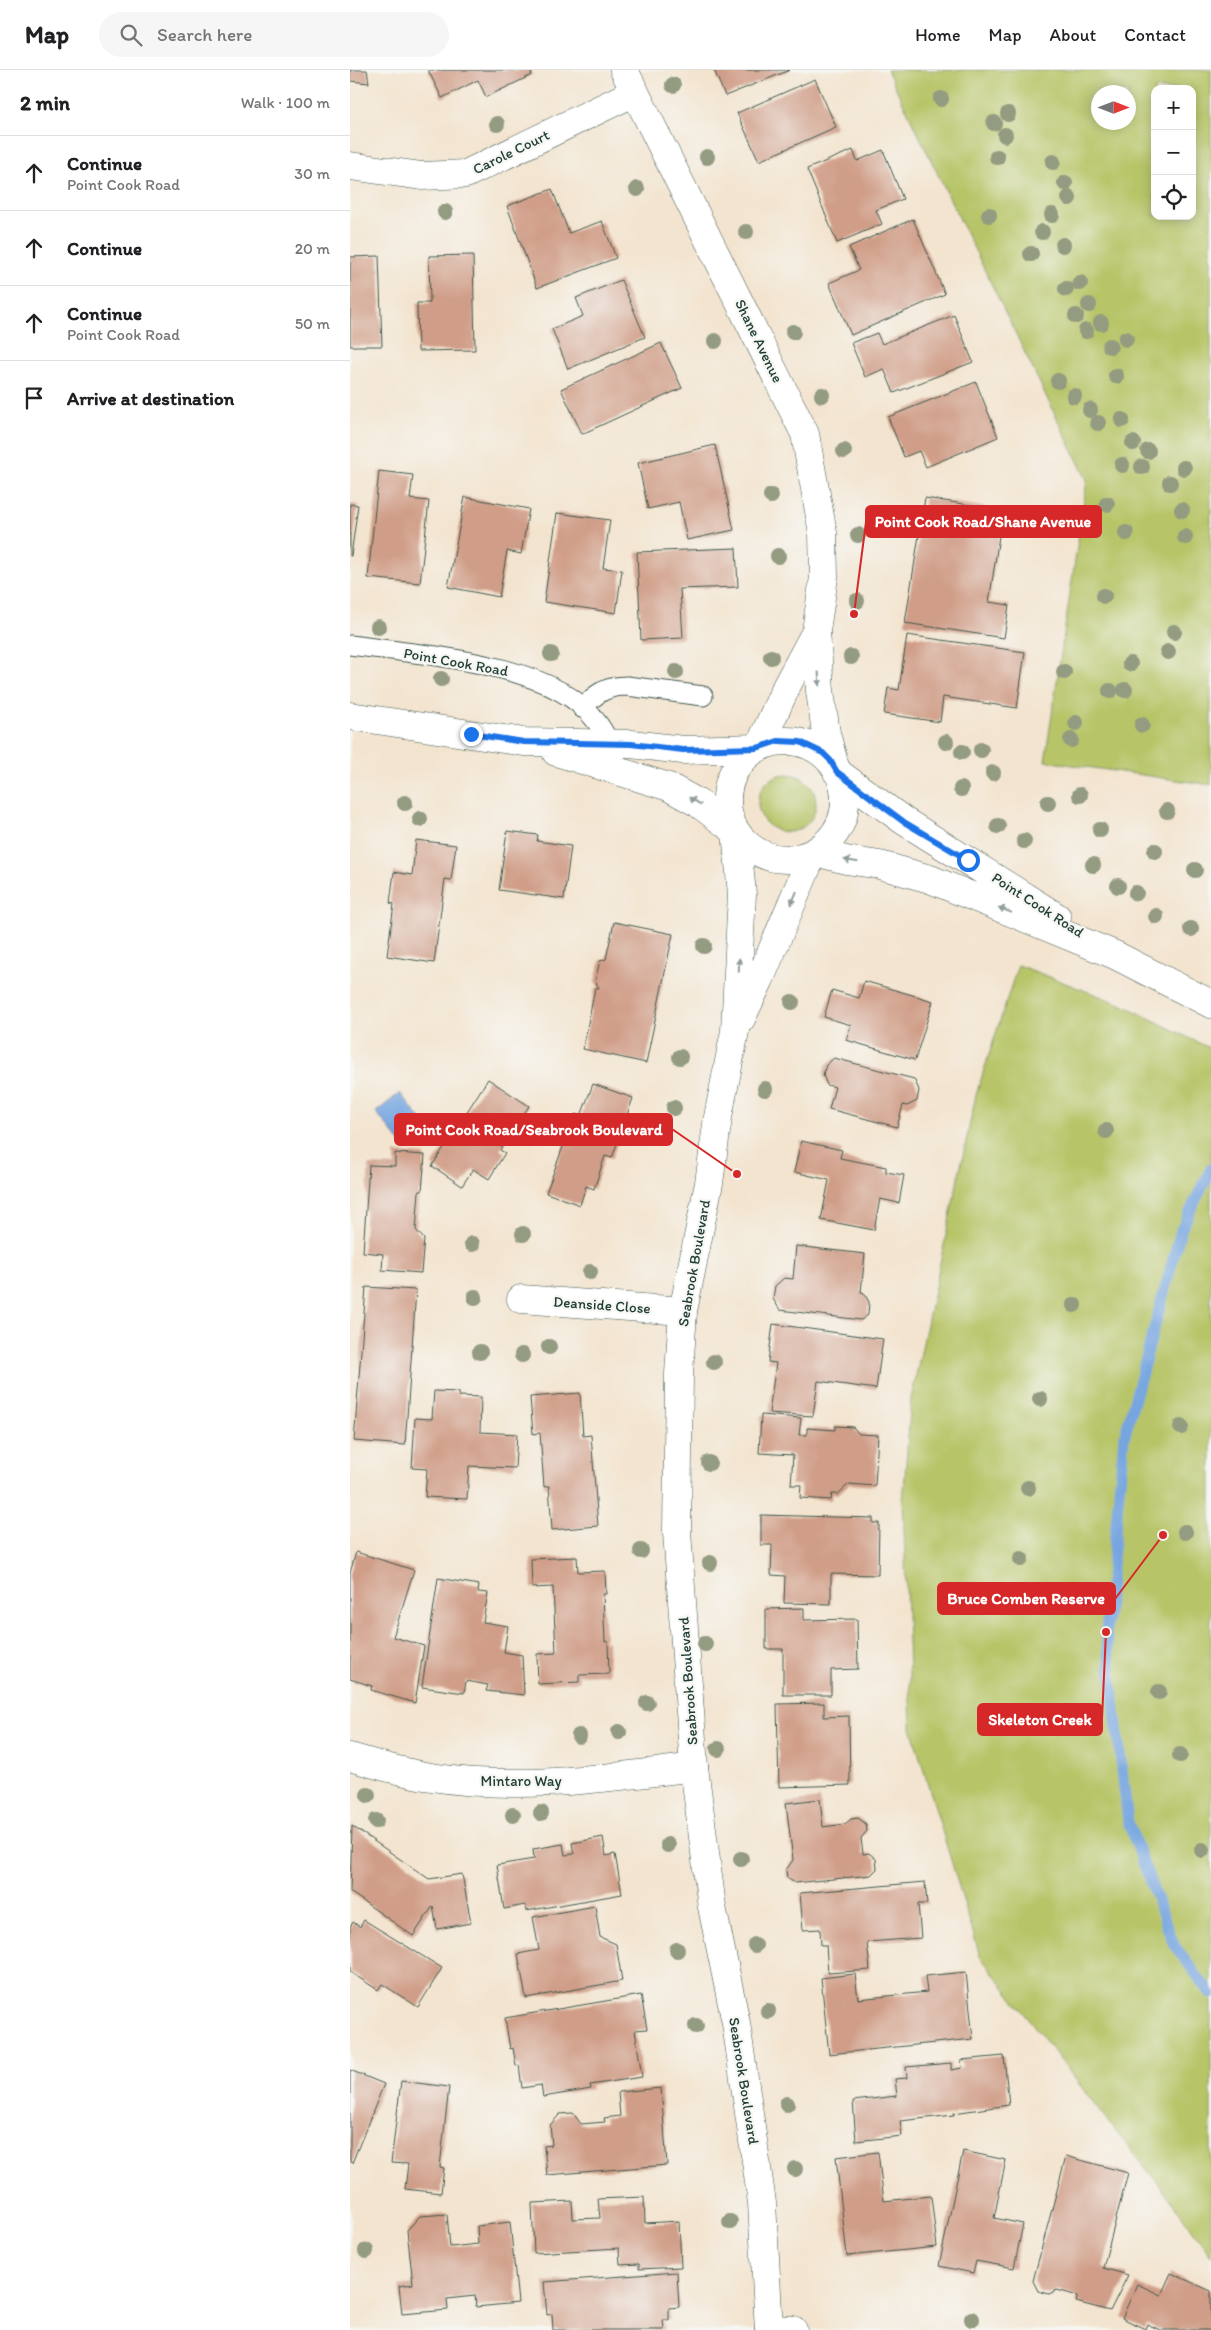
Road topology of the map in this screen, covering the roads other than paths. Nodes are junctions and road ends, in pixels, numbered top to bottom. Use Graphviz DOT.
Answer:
graph roads {
  1 [pos="630,81"];
  2 [pos="350,166"];
  3 [pos="816,631"];
  4 [pos="350,645"];
  5 [pos="703,696"];
  6 [pos="582,708"];
  7 [pos="350,716"];
  8 [pos="524,742"];
  9 [pos="610,744"];
  10 [pos="758,748"];
  11 [pos="836,770"];
  12 [pos="735,831"];
  13 [pos="814,852"];
  14 [pos="1115,955"];
  15 [pos="1211,1004"];
  16 [pos="735,1031"];
  17 [pos="521,1299"];
  18 [pos="683,1311"];
  19 [pos="350,1757"];
  20 [pos="694,1767"];
  21 [pos="777,2330"];
  1 -- 2 [label="street, Carole Court"];
  1 -- 3 [label="street, Shane Avenue"];
  3 -- 10 [label="street, Shane Avenue"];
  3 -- 11 [label="street, Shane Avenue, one-way"];
  4 -- 6 [label="lane, Point Cook Road"];
  5 -- 6 [label="lane"];
  6 -- 9 [label="lane, Point Cook Road"];
  7 -- 8 [label="street"];
  8 -- 9 [label="street"];
  12 -- 8 [label="street, one-way"];
  9 -- 10 [label="street"];
  10 -- 11 [label="street"];
  10 -- 12 [label="street"];
  11 -- 13 [label="street"];
  11 -- 14 [label="street, Point Cook Road"];
  12 -- 13 [label="street"];
  16 -- 12 [label="street, Seabrook Boulevard, one-way"];
  14 -- 13 [label="street, Point Cook Road, one-way"];
  13 -- 16 [label="street, Seabrook Boulevard, one-way"];
  14 -- 15 [label="street, Point Cook Road"];
  16 -- 18 [label="street, Seabrook Boulevard"];
  17 -- 18 [label="street, Deanside Close"];
  18 -- 20 [label="street, Seabrook Boulevard"];
  19 -- 20 [label="street, Mintaro Way"];
  20 -- 21 [label="street, Seabrook Boulevard"];
}
